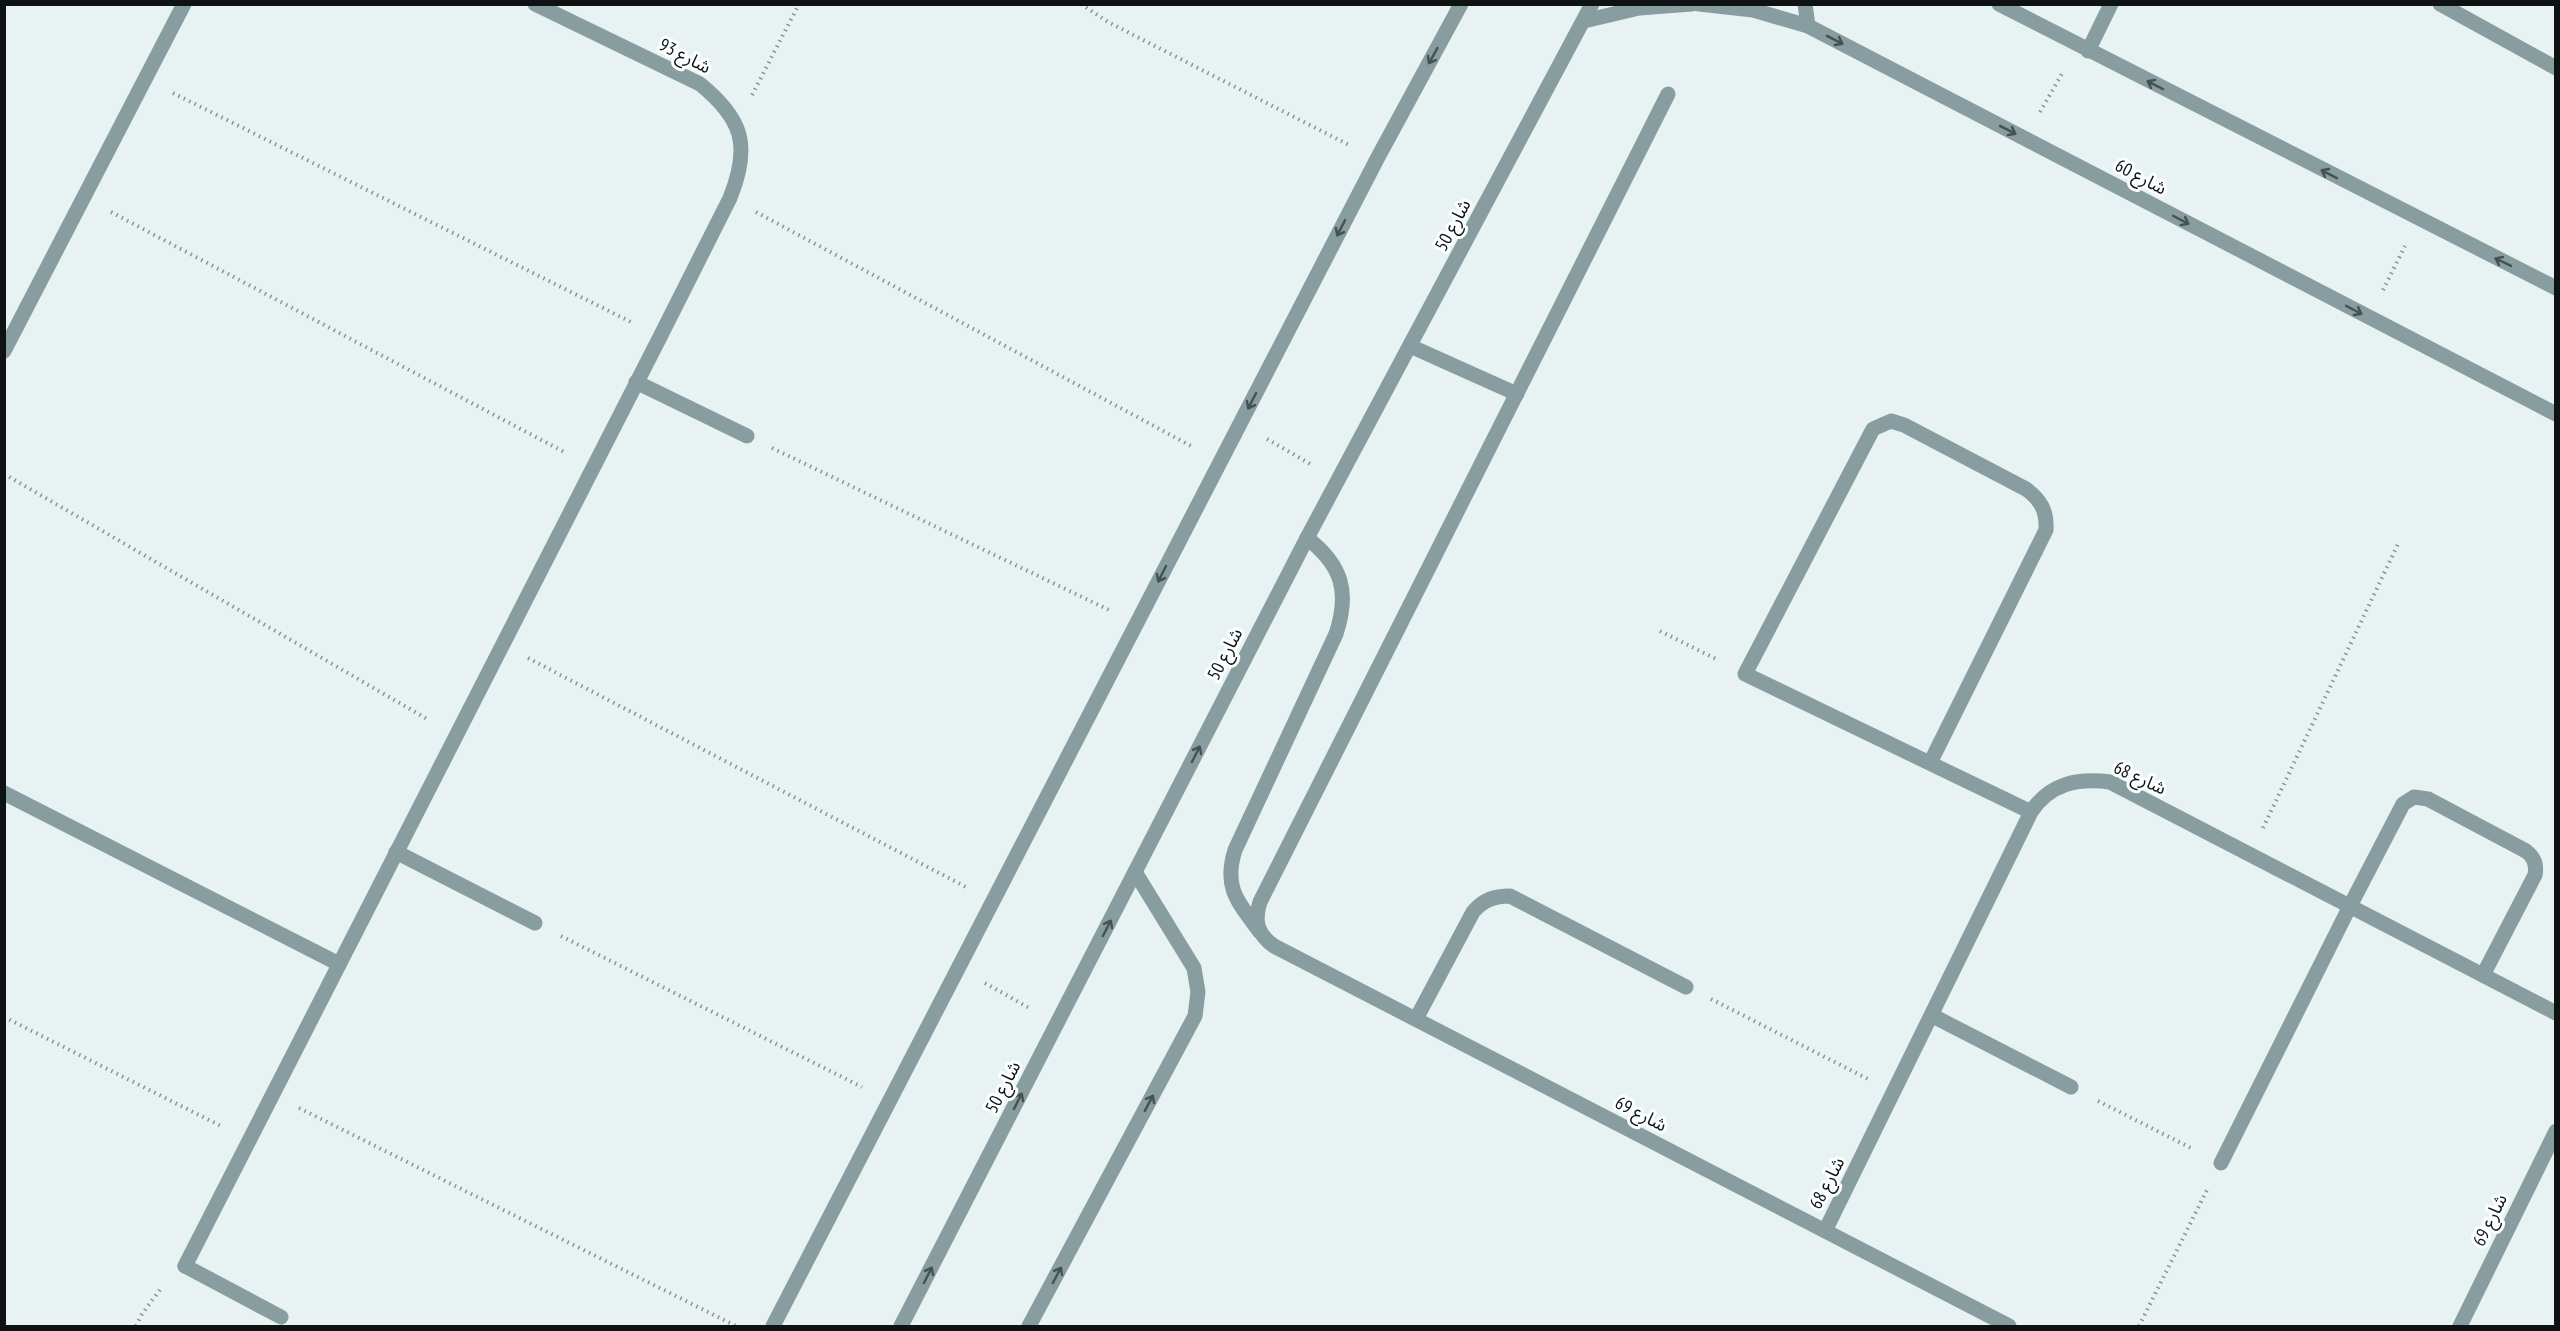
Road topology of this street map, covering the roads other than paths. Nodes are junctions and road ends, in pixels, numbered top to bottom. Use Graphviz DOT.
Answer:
graph roads {
  1 [pos="184,4"];
  2 [pos="535,4"];
  3 [pos="1461,4"];
  4 [pos="1592,4"];
  5 [pos="1692,4"];
  6 [pos="1699,4"];
  7 [pos="1805,4"];
  8 [pos="1999,4"];
  9 [pos="2111,4"];
  10 [pos="2440,4"];
  11 [pos="1584,21"];
  12 [pos="1808,26"];
  13 [pos="2084,48"];
  14 [pos="2556,68"];
  15 [pos="1668,94"];
  16 [pos="2556,288"];
  17 [pos="1410,346"];
  18 [pos="4,351"];
  19 [pos="636,382"];
  20 [pos="1517,394"];
  21 [pos="2556,414"];
  22 [pos="747,436"];
  23 [pos="1307,538"];
  24 [pos="1930,763"];
  25 [pos="4,793"];
  26 [pos="2031,812"];
  27 [pos="396,852"];
  28 [pos="1135,872"];
  29 [pos="2349,906"];
  30 [pos="535,923"];
  31 [pos="1260,932"];
  32 [pos="339,964"];
  33 [pos="2484,975"];
  34 [pos="1686,987"];
  35 [pos="2556,1013"];
  36 [pos="1933,1016"];
  37 [pos="1416,1019"];
  38 [pos="2071,1087"];
  39 [pos="2556,1131"];
  40 [pos="2221,1163"];
  41 [pos="1825,1231"];
  42 [pos="281,1317"];
  43 [pos="772,1326"];
  44 [pos="902,1326"];
  45 [pos="1029,1326"];
  46 [pos="2008,1326"];
  47 [pos="2460,1326"];
  1 -- 18 [label="street"];
  2 -- 19 [label="street, شارع 93"];
  3 -- 43 [label="street, one-way"];
  4 -- 11 [label="street, شارع 50"];
  5 -- 11 [label="street"];
  6 -- 12 [label="street, شارع 60"];
  7 -- 12 [label="street"];
  8 -- 13 [label="street"];
  9 -- 13 [label="street"];
  10 -- 14 [label="street"];
  11 -- 17 [label="street, شارع 50"];
  12 -- 21 [label="street, شارع 60, one-way"];
  16 -- 13 [label="street, one-way"];
  15 -- 20 [label="street"];
  17 -- 20 [label="street"];
  17 -- 23 [label="street, شارع 50"];
  19 -- 22 [label="street"];
  19 -- 27 [label="street, شارع 93"];
  20 -- 31 [label="street"];
  28 -- 23 [label="street, شارع 50, one-way"];
  23 -- 31 [label="street, شارع 69"];
  24 -- 24 [label="street"];
  24 -- 26 [label="street"];
  25 -- 32 [label="street"];
  26 -- 29 [label="street, شارع 68"];
  26 -- 36 [label="street, شارع 68"];
  27 -- 30 [label="street"];
  27 -- 32 [label="street, شارع 93"];
  44 -- 28 [label="street, شارع 50, one-way"];
  45 -- 28 [label="street, one-way"];
  29 -- 33 [label="street, شارع 68"];
  29 -- 33 [label="street"];
  29 -- 40 [label="street"];
  31 -- 37 [label="street, شارع 69"];
  32 -- 42 [label="street, شارع 93"];
  33 -- 35 [label="street, شارع 68"];
  34 -- 37 [label="street"];
  36 -- 38 [label="street"];
  36 -- 41 [label="street, شارع 68"];
  37 -- 41 [label="street, شارع 69"];
  39 -- 47 [label="street, شارع 69"];
  41 -- 46 [label="street, شارع 69"];
}
